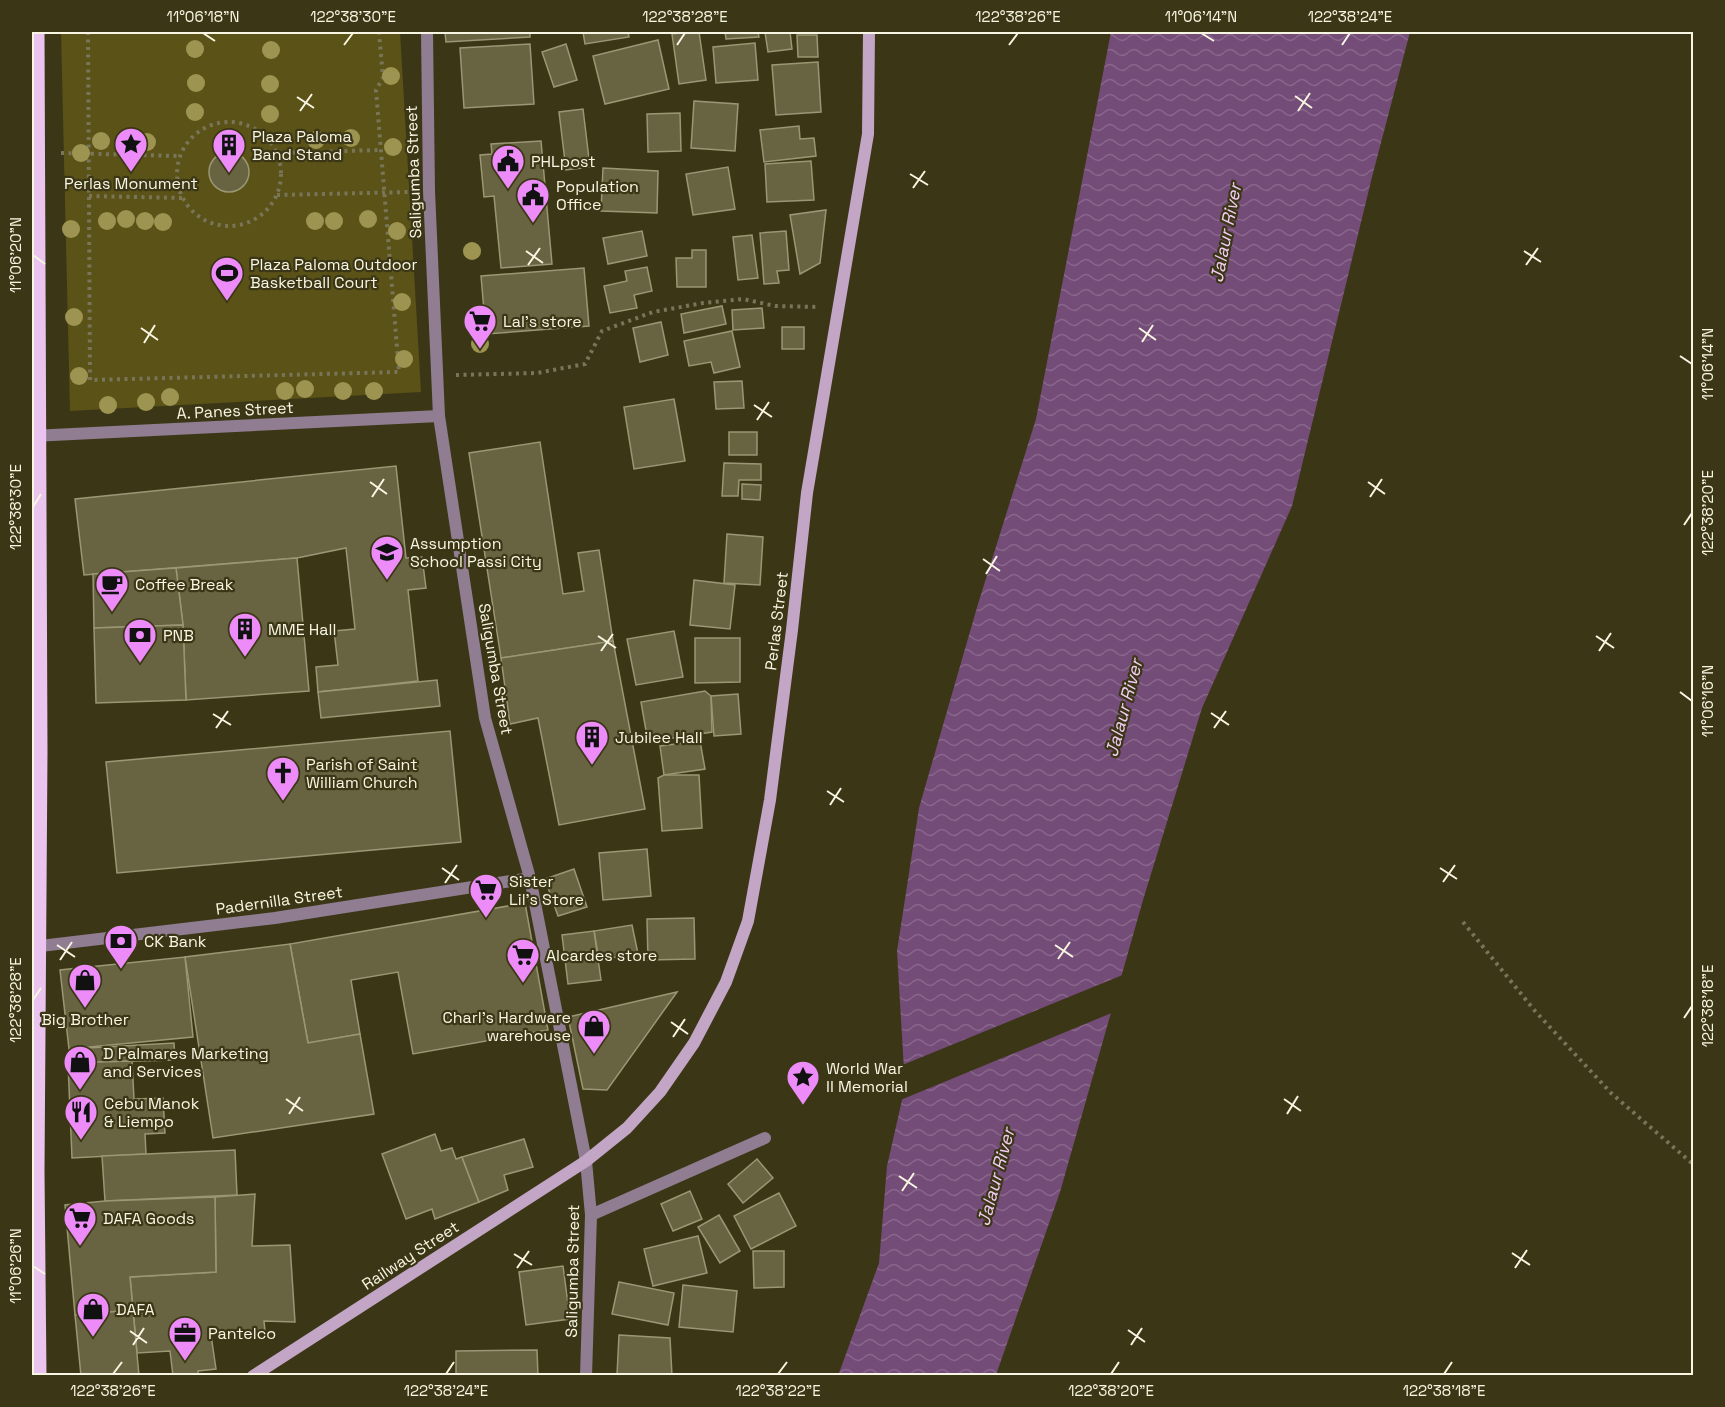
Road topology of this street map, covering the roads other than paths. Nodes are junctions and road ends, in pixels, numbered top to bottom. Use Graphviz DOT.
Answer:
graph roads {
  1 [pos="37,32"];
  2 [pos="427,32"];
  3 [pos="868,32"];
  4 [pos="439,416"];
  5 [pos="35,436"];
  6 [pos="530,878"];
  7 [pos="35,946"];
  8 [pos="765,1138"];
  9 [pos="586,1161"];
  10 [pos="34,1171"];
  11 [pos="591,1215"];
  12 [pos="39,1376"];
  13 [pos="253,1376"];
  14 [pos="586,1376"];
  1 -- 5 [label="main road"];
  2 -- 4 [label="street, Saligumba Street"];
  3 -- 9 [label="street, Perlas Street"];
  4 -- 5 [label="street, A. Panes Street"];
  4 -- 6 [label="street, Saligumba Street"];
  5 -- 7 [label="main road"];
  6 -- 7 [label="street, Padernilla Street"];
  6 -- 9 [label="street, Saligumba Street"];
  7 -- 10 [label="main road"];
  8 -- 11 [label="street"];
  9 -- 11 [label="street, Saligumba Street"];
  9 -- 13 [label="street, Railway Street"];
  10 -- 12 [label="main road"];
  11 -- 14 [label="street, Saligumba Street"];
}
